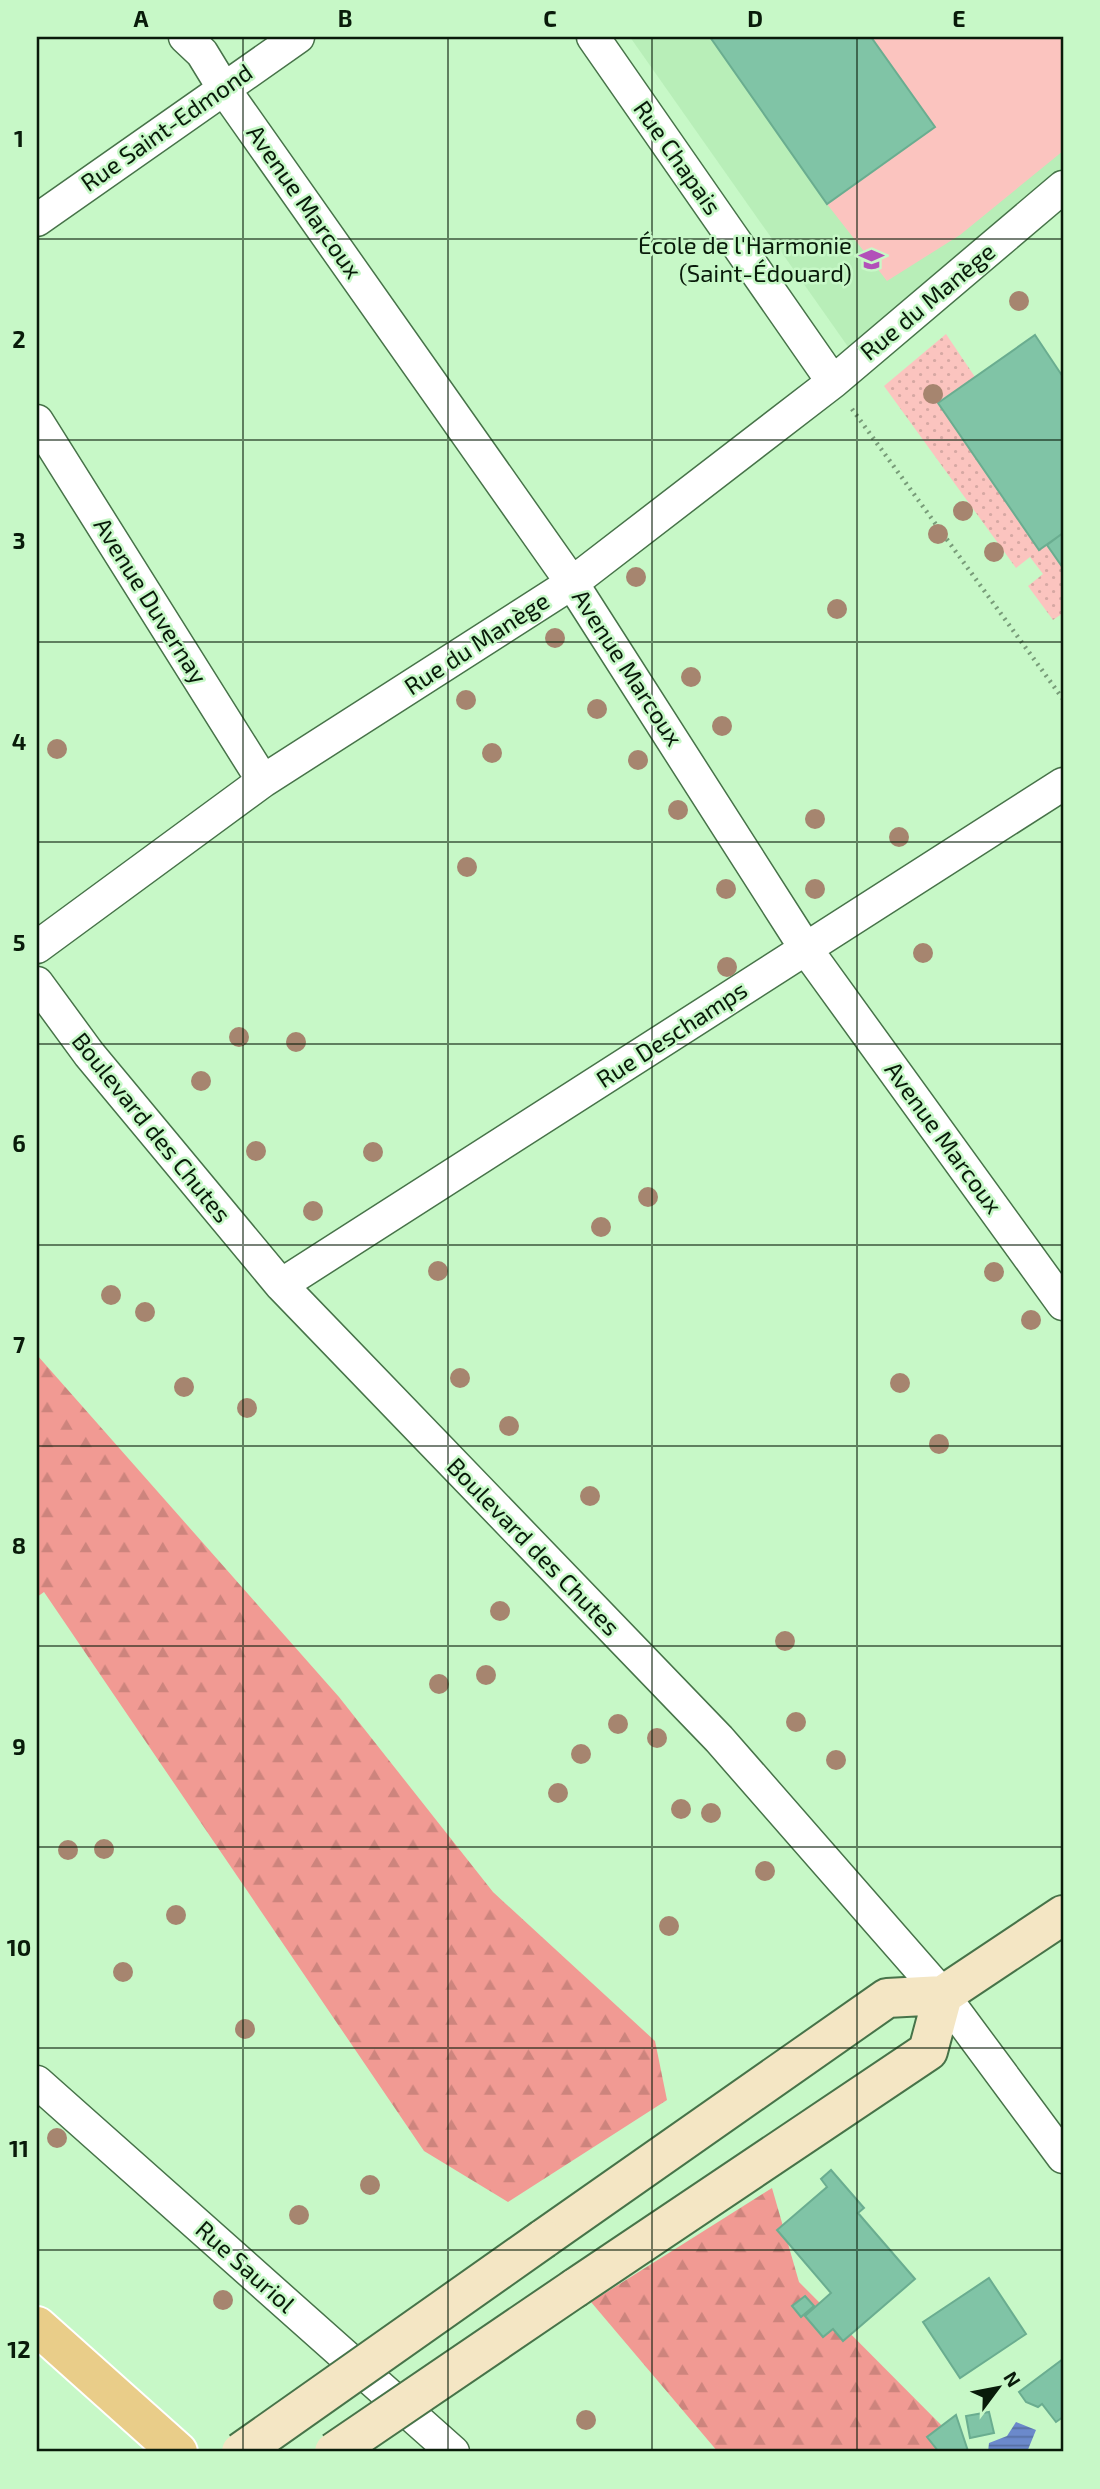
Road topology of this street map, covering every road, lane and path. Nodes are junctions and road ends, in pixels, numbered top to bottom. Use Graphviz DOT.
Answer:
graph roads {
  1 [pos="185,37"];
  2 [pos="298,37"];
  3 [pos="593,37"];
  4 [pos="224,89"];
  5 [pos="1063,187"];
  6 [pos="37,220"];
  7 [pos="833,382"];
  8 [pos="37,421"];
  9 [pos="572,583"];
  10 [pos="1063,699"];
  11 [pos="263,781"];
  12 [pos="1063,784"];
  13 [pos="37,947"];
  14 [pos="806,948"];
  15 [pos="37,983"];
  16 [pos="281,1286"];
  17 [pos="1063,1304"];
  18 [pos="1063,1915"];
  19 [pos="943,1995"];
  20 [pos="37,2082"];
  21 [pos="1063,2157"];
  22 [pos="37,2326"];
  23 [pos="178,2452"];
  24 [pos="241,2452"];
  25 [pos="334,2452"];
  26 [pos="453,2452"];
  1 -- 4 [label="street, Avenue Marcoux"];
  2 -- 4 [label="street, Rue Saint-Edmond"];
  3 -- 7 [label="street, Rue Chapais"];
  4 -- 6 [label="street, Rue Saint-Edmond"];
  4 -- 9 [label="street, Avenue Marcoux"];
  5 -- 7 [label="street, Rue du Manège"];
  7 -- 9 [label="street, Rue du Manège"];
  7 -- 10 [label="path"];
  8 -- 11 [label="street, Avenue Duvernay"];
  9 -- 11 [label="street, Rue du Manège"];
  9 -- 14 [label="street, Avenue Marcoux"];
  11 -- 13 [label="street, Rue du Manège"];
  12 -- 14 [label="street, Rue Deschamps"];
  14 -- 16 [label="street, Rue Deschamps"];
  14 -- 17 [label="street, Avenue Marcoux"];
  15 -- 16 [label="street, Boulevard des Chutes"];
  16 -- 19 [label="street, Boulevard des Chutes"];
  18 -- 19 [label="street"];
  19 -- 21 [label="street, Boulevard des Chutes"];
  19 -- 24 [label="street, bridge"];
  19 -- 25 [label="street, bridge"];
  20 -- 26 [label="street, Rue Sauriol"];
  22 -- 23 [label="main road"];
}
